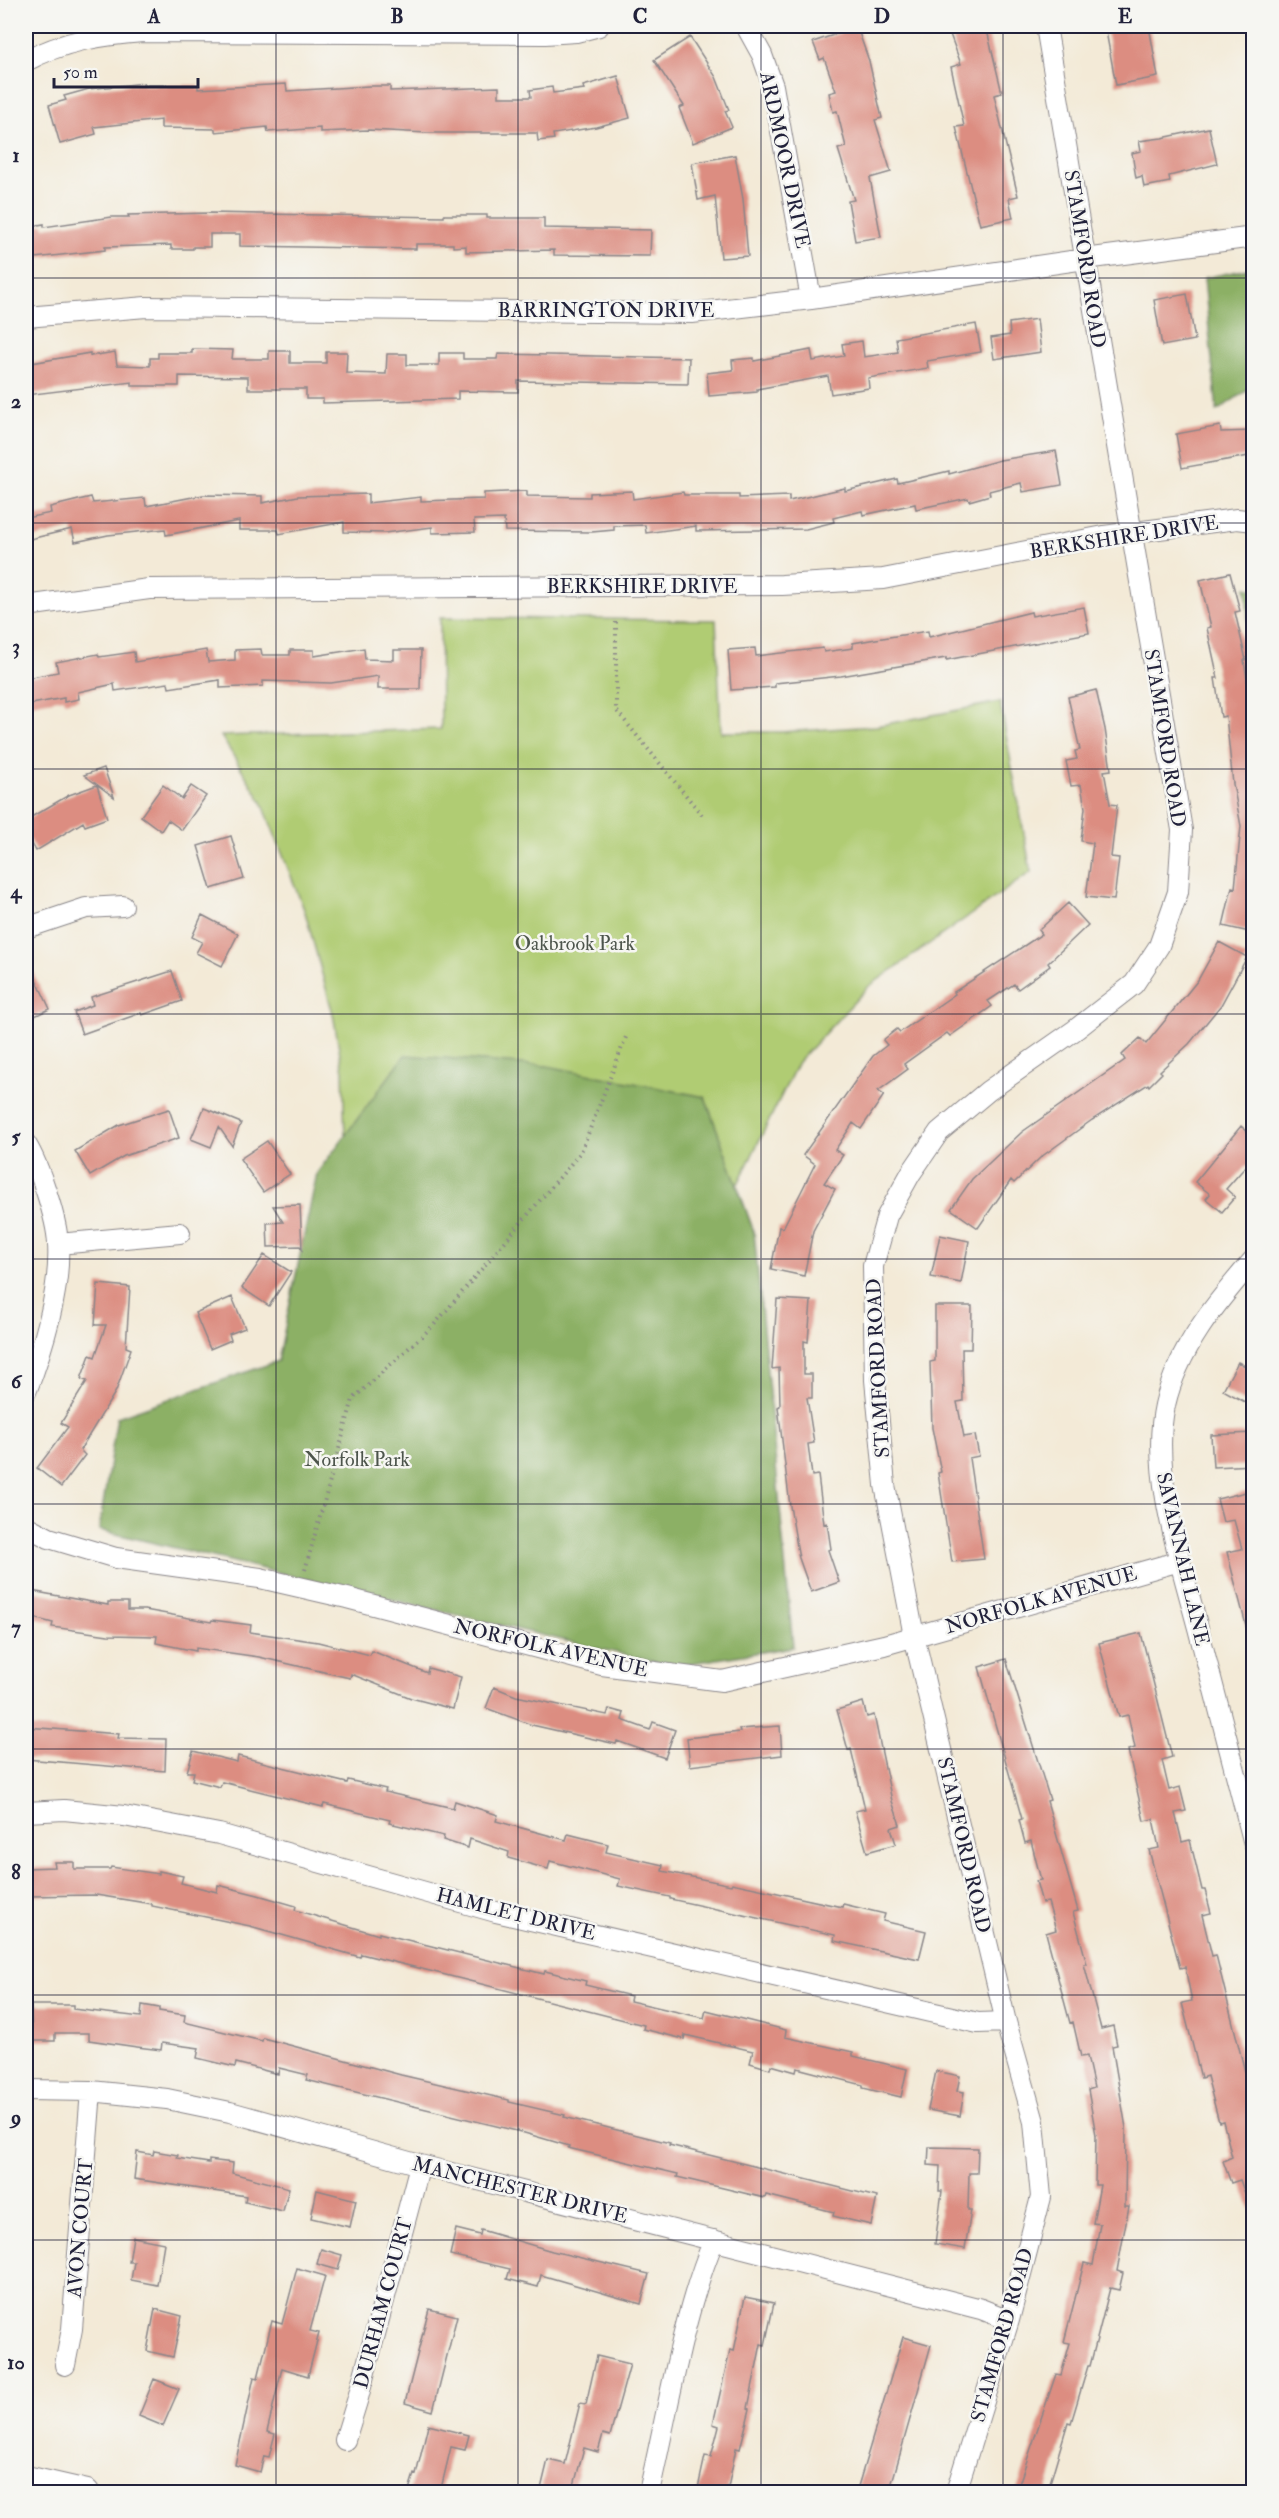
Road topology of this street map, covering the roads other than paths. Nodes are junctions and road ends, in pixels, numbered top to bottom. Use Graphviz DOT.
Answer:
graph roads {
  1 [pos="599,26"];
  2 [pos="746,26"];
  3 [pos="1046,26"];
  4 [pos="26,61"];
  5 [pos="1254,237"];
  6 [pos="1085,259"];
  7 [pos="811,300"];
  8 [pos="26,317"];
  9 [pos="1254,521"];
  10 [pos="1130,534"];
  11 [pos="26,606"];
  12 [pos="123,906"];
  13 [pos="26,928"];
  14 [pos="26,1144"];
  15 [pos="180,1233"];
  16 [pos="58,1244"];
  17 [pos="1254,1260"];
  18 [pos="26,1392"];
  19 [pos="26,1526"];
  20 [pos="1180,1561"];
  21 [pos="914,1636"];
  22 [pos="26,1812"];
  23 [pos="1254,1844"];
  24 [pos="1006,2022"];
  25 [pos="26,2090"];
  26 [pos="91,2091"];
  27 [pos="420,2165"];
  28 [pos="714,2240"];
  29 [pos="1009,2320"];
  30 [pos="65,2365"];
  31 [pos="345,2440"];
  32 [pos="26,2478"];
  33 [pos="87,2493"];
  34 [pos="649,2493"];
  35 [pos="956,2493"];
  1 -- 4 [label="street"];
  2 -- 7 [label="street, ARDMOOR DRIVE"];
  3 -- 6 [label="street, STAMFORD ROAD"];
  5 -- 6 [label="street, BARRINGTON DRIVE"];
  6 -- 7 [label="street, BARRINGTON DRIVE"];
  6 -- 10 [label="street, STAMFORD ROAD"];
  7 -- 8 [label="street, BARRINGTON DRIVE"];
  9 -- 10 [label="street, BERKSHIRE DRIVE"];
  10 -- 11 [label="street, BERKSHIRE DRIVE"];
  10 -- 21 [label="street, STAMFORD ROAD"];
  12 -- 13 [label="street"];
  14 -- 16 [label="street"];
  15 -- 16 [label="street"];
  16 -- 18 [label="street"];
  17 -- 20 [label="street, SAVANNAH LANE"];
  19 -- 21 [label="street, NORFOLK AVENUE"];
  20 -- 21 [label="street, NORFOLK AVENUE"];
  20 -- 23 [label="street, SAVANNAH LANE"];
  21 -- 24 [label="street, STAMFORD ROAD"];
  22 -- 24 [label="street, HAMLET DRIVE"];
  24 -- 29 [label="street, STAMFORD ROAD"];
  25 -- 26 [label="street, MANCHESTER DRIVE"];
  26 -- 27 [label="street, MANCHESTER DRIVE"];
  26 -- 30 [label="street, AVON COURT"];
  27 -- 28 [label="street, MANCHESTER DRIVE"];
  27 -- 31 [label="street, DURHAM COURT"];
  28 -- 29 [label="street, MANCHESTER DRIVE"];
  28 -- 34 [label="street"];
  29 -- 35 [label="street, STAMFORD ROAD"];
  32 -- 33 [label="street"];
}
